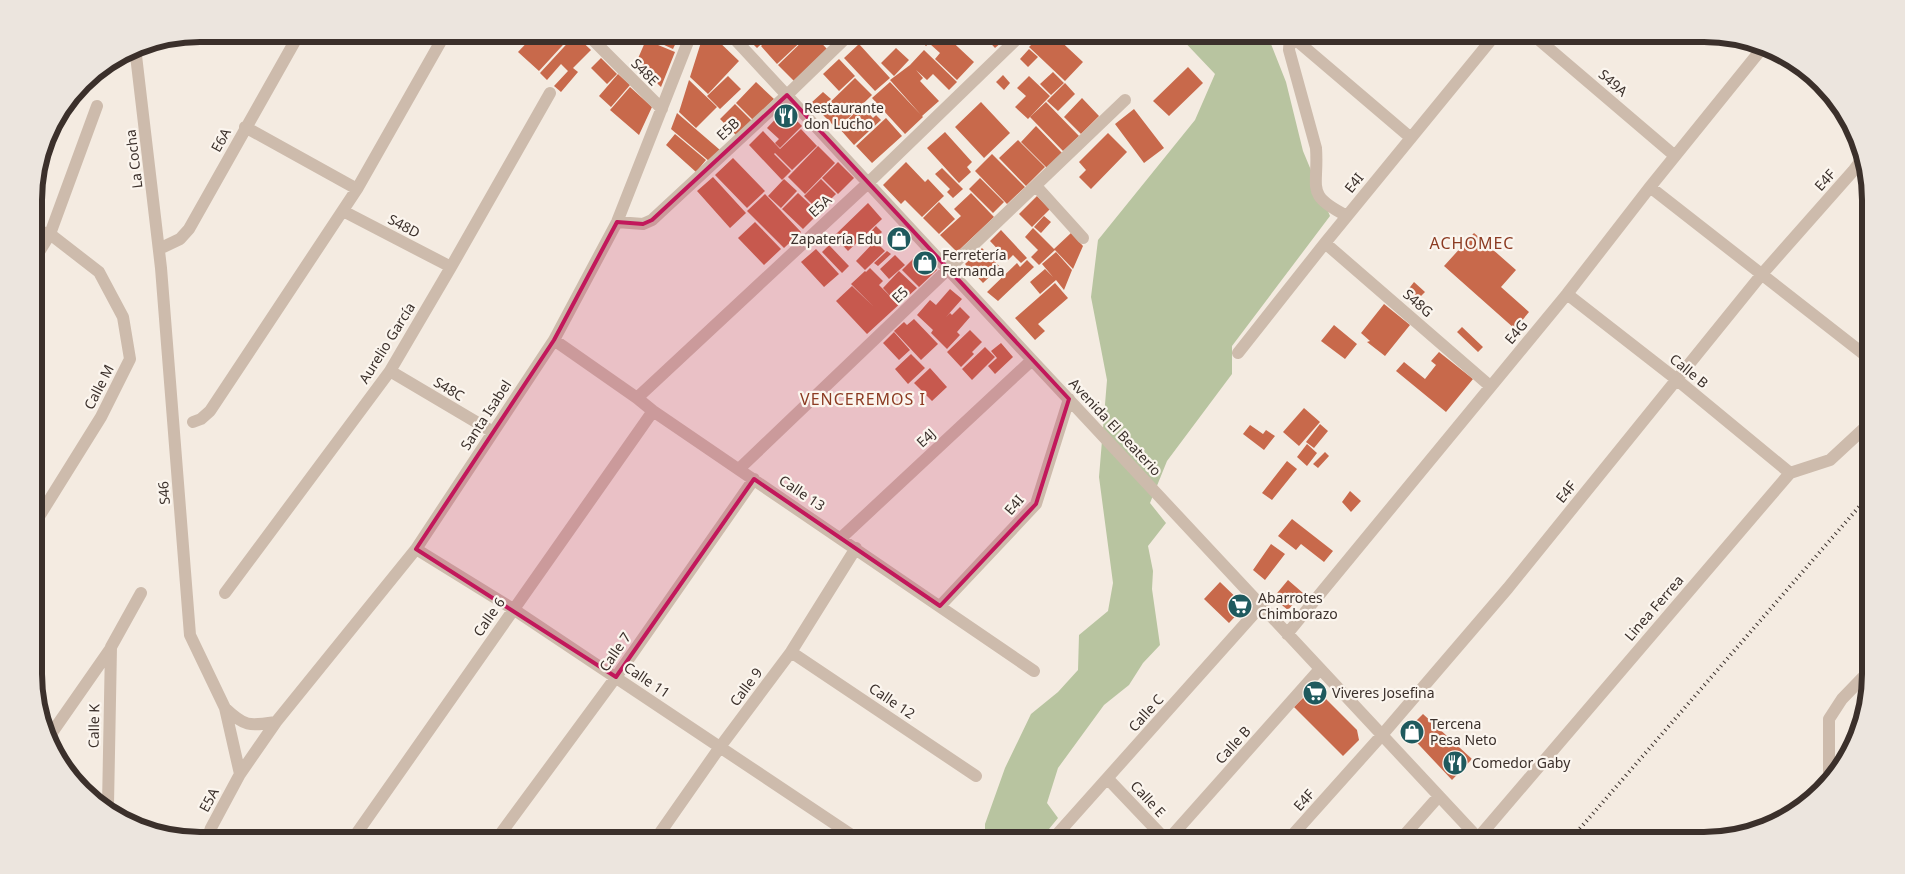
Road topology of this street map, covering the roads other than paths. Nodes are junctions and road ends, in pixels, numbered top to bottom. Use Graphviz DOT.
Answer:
graph roads {
  1 [pos="294,42"];
  2 [pos="440,42"];
  3 [pos="594,42"];
  4 [pos="688,42"];
  5 [pos="737,42"];
  6 [pos="842,42"];
  7 [pos="1014,42"];
  8 [pos="1289,42"];
  9 [pos="1298,42"];
  10 [pos="1489,42"];
  11 [pos="1541,42"];
  12 [pos="1759,53"];
  13 [pos="136,57"];
  14 [pos="550,93"];
  15 [pos="787,95"];
  16 [pos="1125,100"];
  17 [pos="97,106"];
  18 [pos="662,110"];
  19 [pos="245,127"];
  20 [pos="1411,138"];
  21 [pos="1674,156"];
  22 [pos="1858,164"];
  23 [pos="868,182"];
  24 [pos="1036,186"];
  25 [pos="1650,187"];
  26 [pos="357,189"];
  27 [pos="343,211"];
  28 [pos="1347,216"];
  29 [pos="617,222"];
  30 [pos="43,232"];
  31 [pos="50,234"];
  32 [pos="1083,238"];
  33 [pos="1325,243"];
  34 [pos="43,246"];
  35 [pos="159,249"];
  36 [pos="161,268"];
  37 [pos="451,268"];
  38 [pos="948,270"];
  39 [pos="1762,274"];
  40 [pos="1567,294"];
  41 [pos="554,340"];
  42 [pos="1238,353"];
  43 [pos="1862,353"];
  44 [pos="1032,360"];
  45 [pos="390,371"];
  46 [pos="1676,380"];
  47 [pos="1490,386"];
  48 [pos="637,398"];
  49 [pos="1069,400"];
  50 [pos="653,411"];
  51 [pos="193,422"];
  52 [pos="1862,430"];
  53 [pos="493,432"];
  54 [pos="739,469"];
  55 [pos="1790,473"];
  56 [pos="754,479"];
  57 [pos="42,511"];
  58 [pos="841,538"];
  59 [pos="416,548"];
  60 [pos="856,548"];
  61 [pos="141,593"];
  62 [pos="225,593"];
  63 [pos="940,606"];
  64 [pos="1261,606"];
  65 [pos="513,609"];
  66 [pos="1287,634"];
  67 [pos="111,647"];
  68 [pos="791,652"];
  69 [pos="1320,669"];
  70 [pos="1034,671"];
  71 [pos="616,677"];
  72 [pos="1862,679"];
  73 [pos="225,708"];
  74 [pos="276,722"];
  75 [pos="54,730"];
  76 [pos="1382,735"];
  77 [pos="720,747"];
  78 [pos="1829,771"];
  79 [pos="240,774"];
  80 [pos="976,776"];
  81 [pos="1108,778"];
  82 [pos="1439,796"];
  83 [pos="108,802"];
  84 [pos="1060,831"];
  85 [pos="1159,831"];
  86 [pos="1175,831"];
  87 [pos="1296,831"];
  88 [pos="1408,831"];
  89 [pos="1472,831"];
  90 [pos="1486,831"];
  91 [pos="210,832"];
  92 [pos="358,832"];
  93 [pos="502,832"];
  94 [pos="661,832"];
  95 [pos="846,832"];
  1 -- 19 [label="street, E6A"];
  2 -- 26 [label="street"];
  3 -- 18 [label="street, S48E"];
  4 -- 18 [label="street, Santa Isabel"];
  5 -- 15 [label="street, Avenida El Beaterio"];
  6 -- 15 [label="street, E5B"];
  7 -- 23 [label="street, E5A"];
  8 -- 28 [label="street"];
  9 -- 20 [label="street"];
  10 -- 20 [label="street, E4I"];
  11 -- 21 [label="street, S49A"];
  12 -- 21 [label="street, E4G"];
  13 -- 35 [label="street, La Cocha"];
  14 -- 37 [label="street, Aurelio García"];
  15 -- 23 [label="street, Avenida El Beaterio"];
  15 -- 29 [label="street, E5B"];
  16 -- 24 [label="street, E5"];
  17 -- 31 [label="street"];
  18 -- 29 [label="street, Santa Isabel"];
  19 -- 26 [label="street"];
  19 -- 35 [label="street, E6A"];
  20 -- 28 [label="street, E4I"];
  21 -- 25 [label="street, E4G"];
  22 -- 39 [label="street, E4F"];
  23 -- 38 [label="street, Avenida El Beaterio"];
  23 -- 48 [label="street, E5A"];
  24 -- 32 [label="street"];
  24 -- 38 [label="street, E5"];
  25 -- 39 [label="street"];
  25 -- 40 [label="street, E4G"];
  26 -- 27 [label="street"];
  27 -- 37 [label="street, S48D"];
  27 -- 51 [label="street"];
  28 -- 33 [label="street, E4I"];
  29 -- 41 [label="street, Santa Isabel"];
  30 -- 31 [label="street, Calle M"];
  31 -- 34 [label="street"];
  31 -- 57 [label="street, Calle M"];
  33 -- 42 [label="street, E4I"];
  33 -- 47 [label="street, S48G"];
  35 -- 36 [label="street, La Cocha"];
  36 -- 73 [label="street, S46"];
  37 -- 45 [label="street, Aurelio García"];
  38 -- 44 [label="street, Avenida El Beaterio"];
  38 -- 54 [label="street, E5"];
  39 -- 43 [label="street"];
  39 -- 46 [label="street, E4F"];
  40 -- 46 [label="street, Calle B"];
  40 -- 47 [label="street, E4G"];
  41 -- 48 [label="street, Calle 13"];
  41 -- 53 [label="street, Santa Isabel"];
  44 -- 49 [label="street, Avenida El Beaterio"];
  44 -- 58 [label="street, E4J"];
  45 -- 53 [label="street, S48C"];
  45 -- 62 [label="street, Aurelio García"];
  46 -- 55 [label="street, Calle B"];
  46 -- 76 [label="street, E4F"];
  47 -- 66 [label="street, E4G"];
  48 -- 50 [label="street, Calle 13"];
  49 -- 63 [label="street, E4I"];
  49 -- 64 [label="street, Avenida El Beaterio"];
  50 -- 54 [label="street, Calle 13"];
  50 -- 65 [label="street, Calle 6"];
  52 -- 55 [label="street"];
  53 -- 59 [label="street, Santa Isabel"];
  54 -- 56 [label="street, Calle 13"];
  55 -- 90 [label="street, Linea Ferrea"];
  56 -- 58 [label="street, Calle 13"];
  56 -- 71 [label="street, Calle 7"];
  58 -- 60 [label="street, Calle 13"];
  59 -- 65 [label="street, Calle 11"];
  59 -- 74 [label="street, Santa Isabel"];
  60 -- 63 [label="street, Calle 13"];
  60 -- 68 [label="street, Calle 9"];
  61 -- 67 [label="street, Calle K"];
  63 -- 70 [label="street, Calle 13"];
  64 -- 66 [label="street, Avenida El Beaterio"];
  64 -- 81 [label="street, Calle C"];
  65 -- 71 [label="street, Calle 11"];
  65 -- 92 [label="street, Calle 6"];
  66 -- 69 [label="street, Avenida El Beaterio"];
  67 -- 75 [label="street, Calle K"];
  67 -- 83 [label="street, Calle K"];
  68 -- 77 [label="street, Calle 9"];
  68 -- 80 [label="street, Calle 12"];
  69 -- 76 [label="street, Avenida El Beaterio"];
  69 -- 86 [label="street, Calle B"];
  71 -- 77 [label="street, Calle 11"];
  71 -- 93 [label="street, Calle 7"];
  72 -- 78 [label="street"];
  73 -- 74 [label="street, S46"];
  73 -- 79 [label="street, S46"];
  74 -- 79 [label="street, Santa Isabel"];
  76 -- 82 [label="street, Avenida El Beaterio"];
  76 -- 87 [label="street, E4F"];
  77 -- 94 [label="street, Calle 9"];
  77 -- 95 [label="street, Calle 11"];
  79 -- 91 [label="street, E5A"];
  81 -- 84 [label="street, Calle C"];
  81 -- 85 [label="street, Calle E"];
  82 -- 88 [label="street"];
  82 -- 89 [label="street, Avenida El Beaterio"];
}
